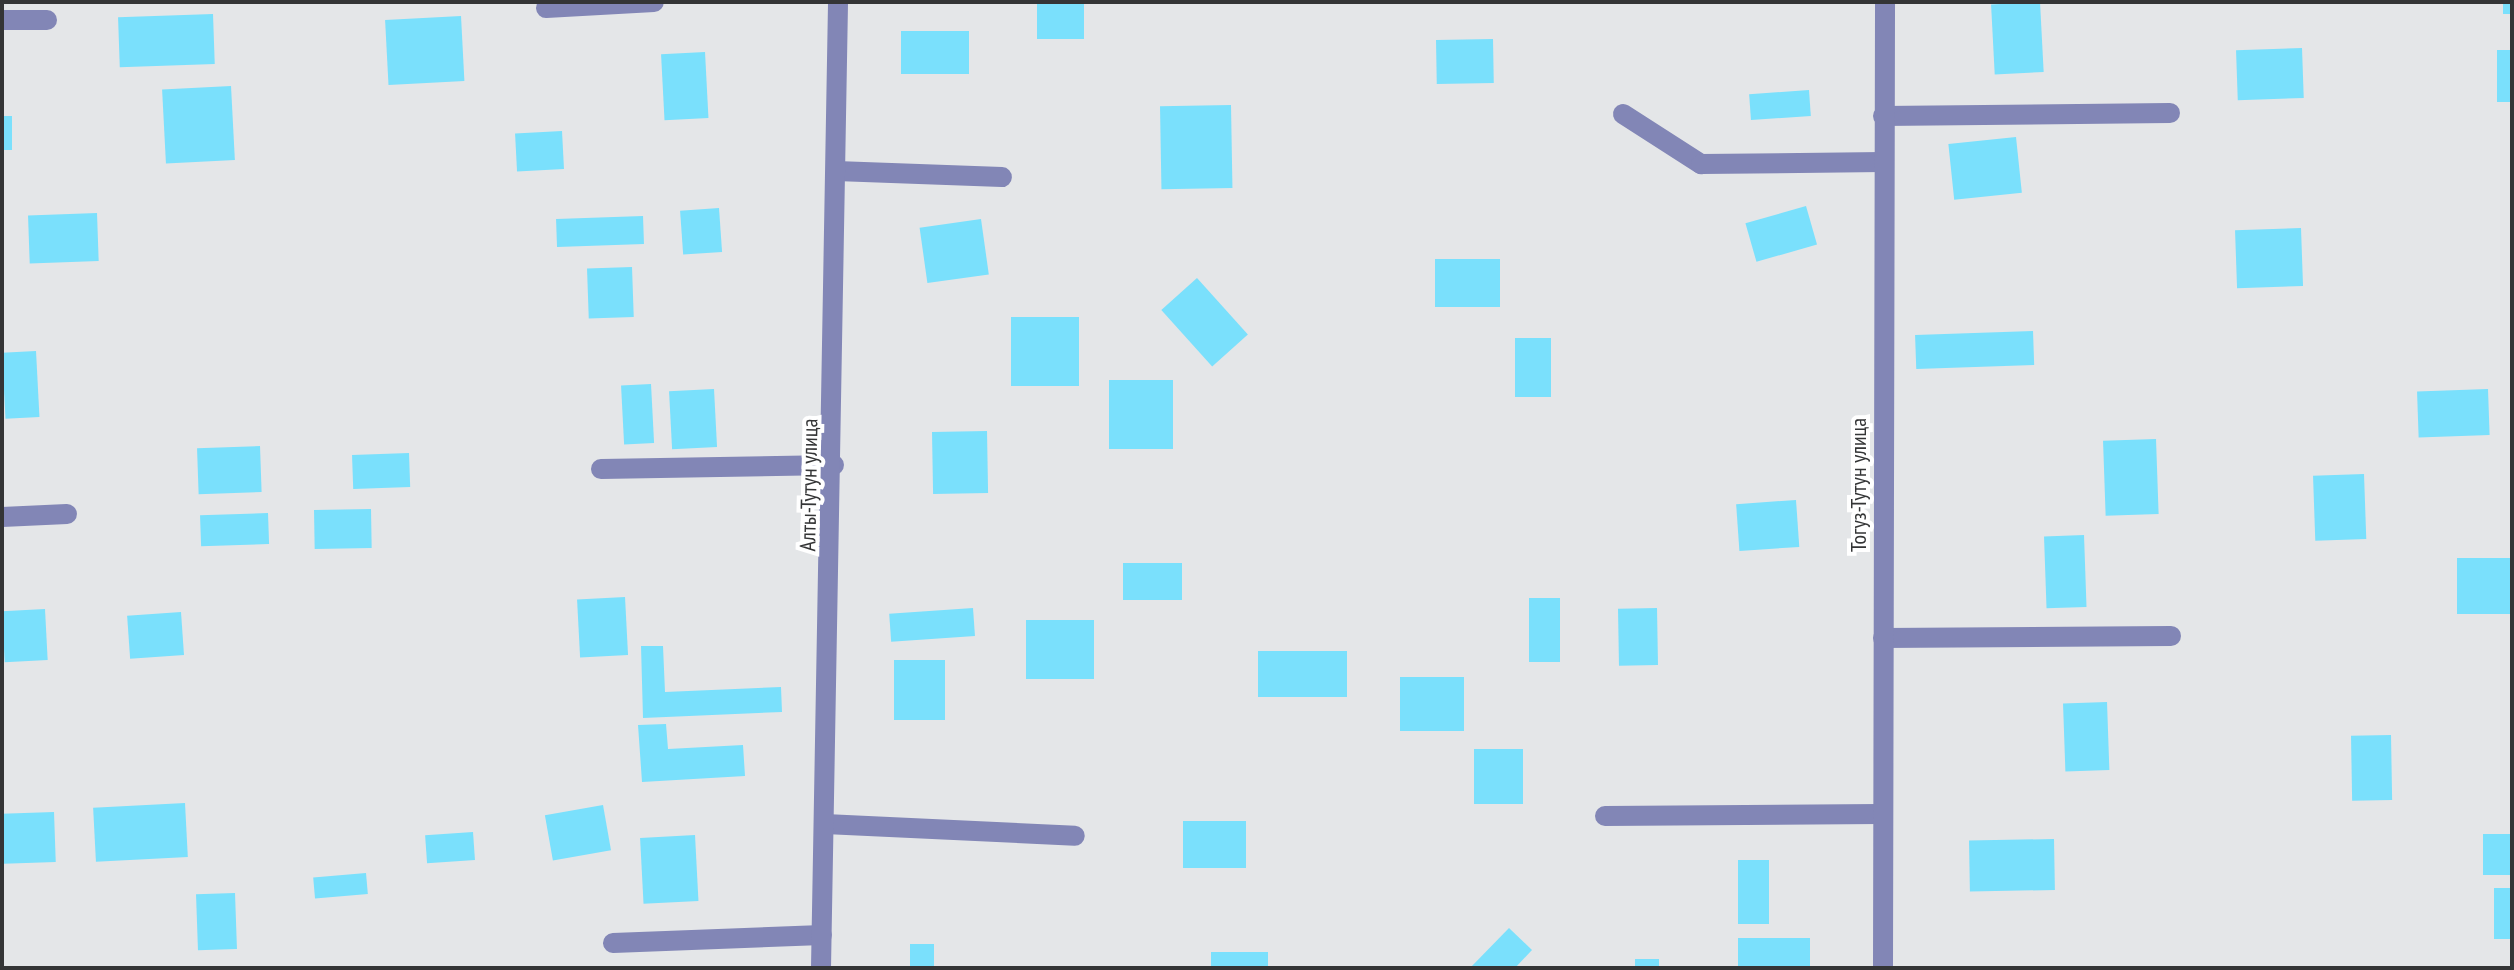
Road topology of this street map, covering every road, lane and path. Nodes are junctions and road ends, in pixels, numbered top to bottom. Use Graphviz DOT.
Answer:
graph roads {
  1 [pos="654,2"];
  2 [pos="838,2"];
  3 [pos="1885,2"];
  4 [pos="546,8"];
  5 [pos="2,20"];
  6 [pos="47,20"];
  7 [pos="2170,113"];
  8 [pos="1623,114"];
  9 [pos="1883,116"];
  10 [pos="1883,162"];
  11 [pos="836,171"];
  12 [pos="1002,177"];
  13 [pos="834,465"];
  14 [pos="601,469"];
  15 [pos="67,514"];
  16 [pos="2,517"];
  17 [pos="2171,636"];
  18 [pos="1883,638"];
  19 [pos="1880,814"];
  20 [pos="1605,816"];
  21 [pos="825,824"];
  22 [pos="1075,836"];
  23 [pos="822,935"];
  24 [pos="613,943"];
  25 [pos="821,968"];
  26 [pos="1883,968"];
  1 -- 4 [label="street"];
  2 -- 11 [label="street, Алты-Тутун улица"];
  3 -- 9 [label="street, Тогуз-Тутун улица"];
  5 -- 6 [label="street"];
  7 -- 9 [label="street"];
  8 -- 10 [label="street"];
  9 -- 10 [label="street, Тогуз-Тутун улица"];
  10 -- 18 [label="street, Тогуз-Тутун улица"];
  11 -- 12 [label="street"];
  11 -- 13 [label="street, Алты-Тутун улица"];
  13 -- 14 [label="street"];
  13 -- 21 [label="street, Алты-Тутун улица"];
  15 -- 16 [label="street"];
  17 -- 18 [label="street"];
  18 -- 19 [label="street, Тогуз-Тутун улица"];
  19 -- 20 [label="street"];
  19 -- 26 [label="street, Тогуз-Тутун улица"];
  21 -- 22 [label="street"];
  21 -- 23 [label="street, Алты-Тутун улица"];
  23 -- 24 [label="street"];
  23 -- 25 [label="street, Алты-Тутун улица"];
}
